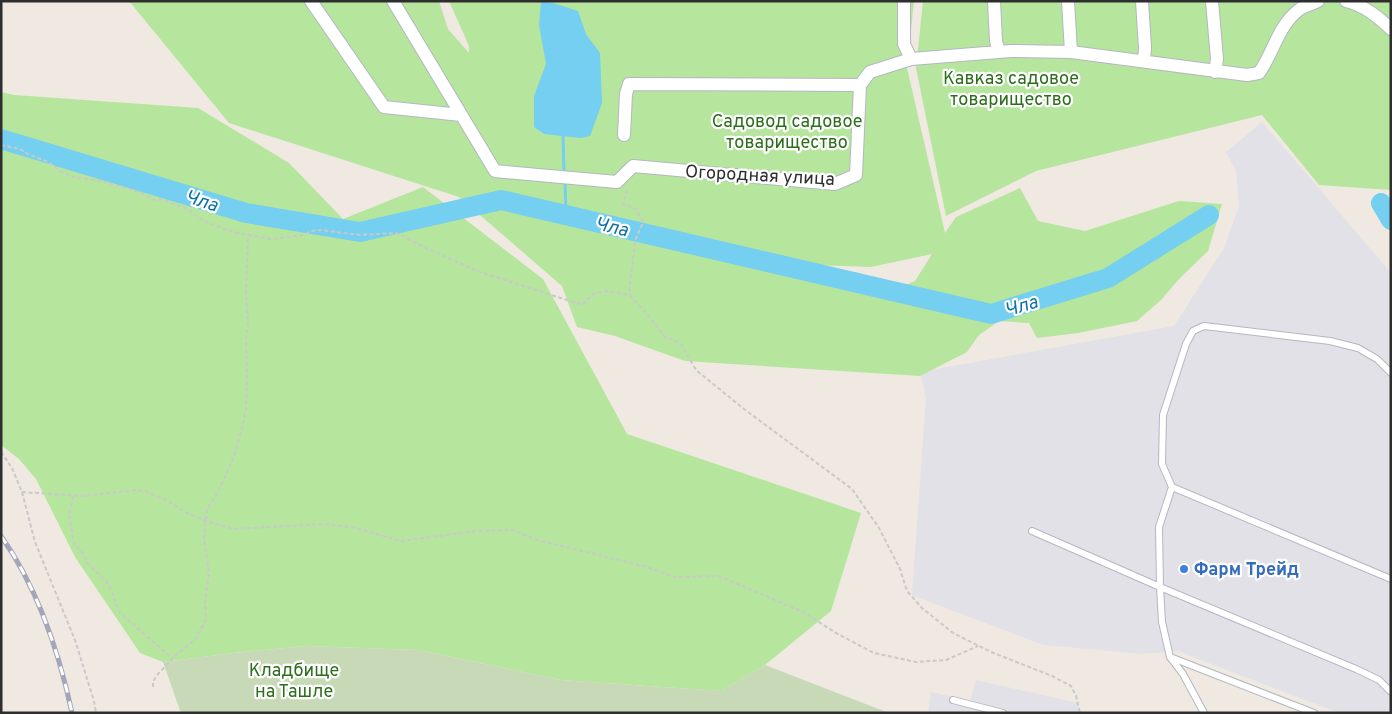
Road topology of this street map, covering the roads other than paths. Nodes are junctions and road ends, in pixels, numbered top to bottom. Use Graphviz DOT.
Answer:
graph roads {
  1 [pos="311,1"];
  2 [pos="394,1"];
  3 [pos="904,1"];
  4 [pos="994,1"];
  5 [pos="1068,1"];
  6 [pos="1142,1"];
  7 [pos="1212,1"];
  8 [pos="1318,1"];
  9 [pos="1346,1"];
  10 [pos="1373,6"];
  11 [pos="1391,29"];
  12 [pos="999,52"];
  13 [pos="1071,52"];
  14 [pos="911,59"];
  15 [pos="1144,61"];
  16 [pos="1215,72"];
  17 [pos="860,85"];
  18 [pos="461,115"];
  19 [pos="624,135"];
  20 [pos="1391,373"];
  21 [pos="1172,487"];
  22 [pos="1032,531"];
  23 [pos="1391,579"];
  24 [pos="1160,588"];
  25 [pos="1170,657"];
  26 [pos="1391,692"];
  27 [pos="953,700"];
  28 [pos="1003,713"];
  29 [pos="1204,713"];
  30 [pos="1314,713"];
  1 -- 18 [label="street"];
  2 -- 18 [label="street"];
  3 -- 14 [label="street"];
  4 -- 12 [label="street"];
  5 -- 13 [label="street"];
  6 -- 15 [label="street"];
  7 -- 16 [label="street"];
  8 -- 16 [label="street"];
  9 -- 10 [label="street"];
  10 -- 11 [label="street"];
  12 -- 13 [label="street"];
  12 -- 14 [label="street"];
  13 -- 15 [label="street"];
  14 -- 17 [label="street"];
  15 -- 16 [label="street"];
  17 -- 18 [label="street, Огородная улица"];
  17 -- 19 [label="street"];
  20 -- 21 [label="lane"];
  21 -- 23 [label="lane"];
  21 -- 24 [label="lane"];
  22 -- 24 [label="lane"];
  24 -- 25 [label="lane"];
  24 -- 26 [label="lane"];
  25 -- 29 [label="lane"];
  25 -- 30 [label="lane"];
  27 -- 28 [label="lane"];
}
